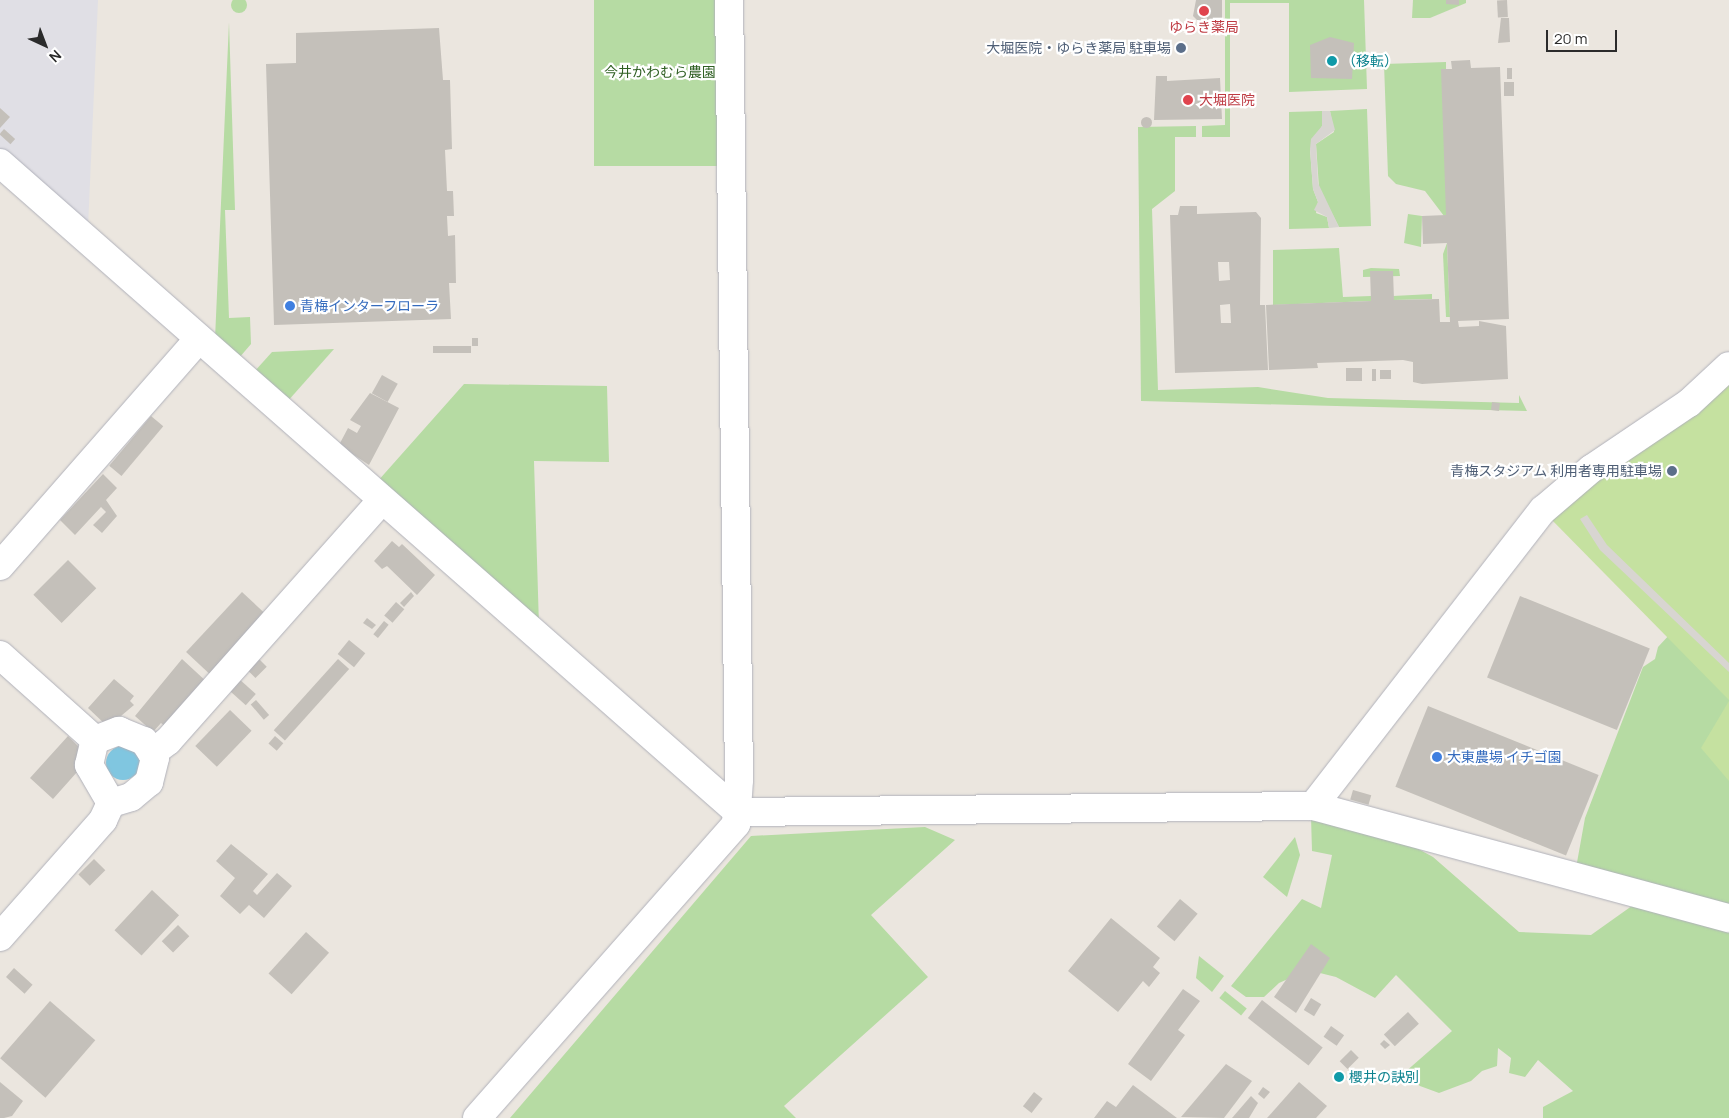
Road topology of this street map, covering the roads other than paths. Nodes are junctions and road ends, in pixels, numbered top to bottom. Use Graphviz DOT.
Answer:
graph roads {
  1 [pos="729,0"];
  2 [pos="0,163"];
  3 [pos="199,339"];
  4 [pos="1729,366"];
  5 [pos="382,500"];
  6 [pos="0,566"];
  7 [pos="0,655"];
  8 [pos="95,740"];
  9 [pos="152,753"];
  10 [pos="111,803"];
  11 [pos="1313,806"];
  12 [pos="738,812"];
  13 [pos="1729,918"];
  14 [pos="0,937"];
  15 [pos="477,1118"];
  1 -- 12 [label="street"];
  2 -- 3 [label="street"];
  3 -- 5 [label="street"];
  3 -- 6 [label="street"];
  4 -- 11 [label="street"];
  5 -- 9 [label="street"];
  5 -- 12 [label="street"];
  7 -- 8 [label="street"];
  8 -- 9 [label="street"];
  8 -- 10 [label="street"];
  9 -- 10 [label="street"];
  10 -- 14 [label="street"];
  11 -- 12 [label="street"];
  11 -- 13 [label="street"];
  12 -- 15 [label="street"];
}
